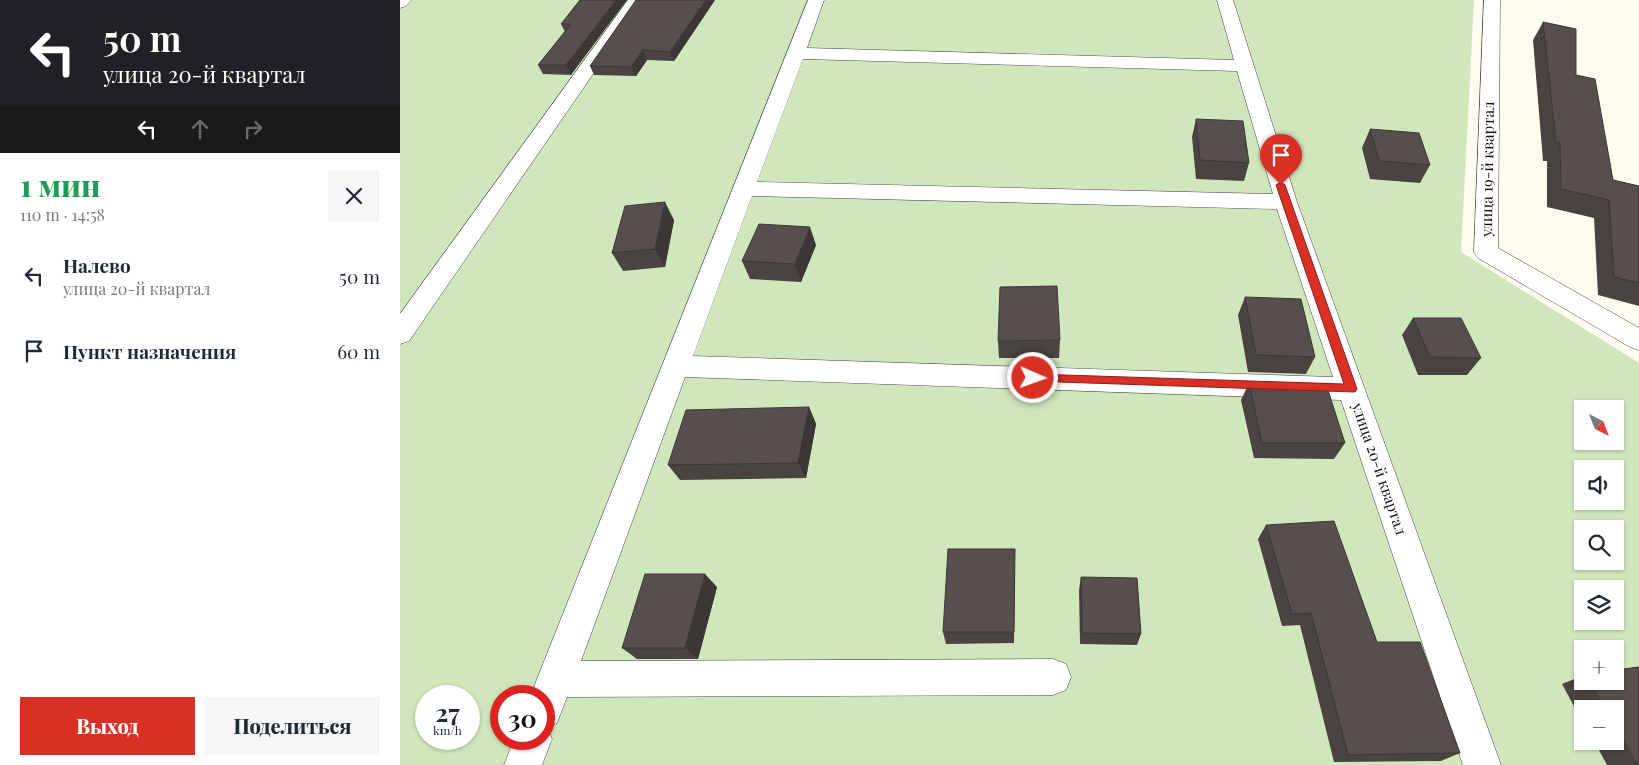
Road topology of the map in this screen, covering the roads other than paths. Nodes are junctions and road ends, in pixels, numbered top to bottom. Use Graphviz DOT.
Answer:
graph roads {
  1 [pos="404,0"];
  2 [pos="636,0"];
  3 [pos="816,0"];
  4 [pos="1225,0"];
  5 [pos="1492,0"];
  6 [pos="400,3"];
  7 [pos="796,53"];
  8 [pos="1245,66"];
  9 [pos="742,189"];
  10 [pos="1286,202"];
  11 [pos="400,334"];
  12 [pos="1639,340"];
  13 [pos="675,366"];
  14 [pos="1351,389"];
  15 [pos="1053,677"];
  16 [pos="553,685"];
  17 [pos="555,694"];
  18 [pos="529,750"];
  19 [pos="523,765"];
  20 [pos="1482,765"];
  1 -- 6 [label="street"];
  2 -- 11 [label="street"];
  3 -- 7 [label="street"];
  4 -- 8 [label="street, улица 20-й квартал"];
  5 -- 12 [label="street, улица 19-й квартал"];
  7 -- 8 [label="street"];
  7 -- 9 [label="street"];
  8 -- 10 [label="street, улица 20-й квартал"];
  9 -- 10 [label="street"];
  9 -- 13 [label="street"];
  10 -- 14 [label="street, улица 20-й квартал"];
  13 -- 14 [label="street"];
  13 -- 16 [label="street"];
  14 -- 20 [label="street, улица 20-й квартал"];
  15 -- 17 [label="street"];
  18 -- 19 [label="street"];
}
